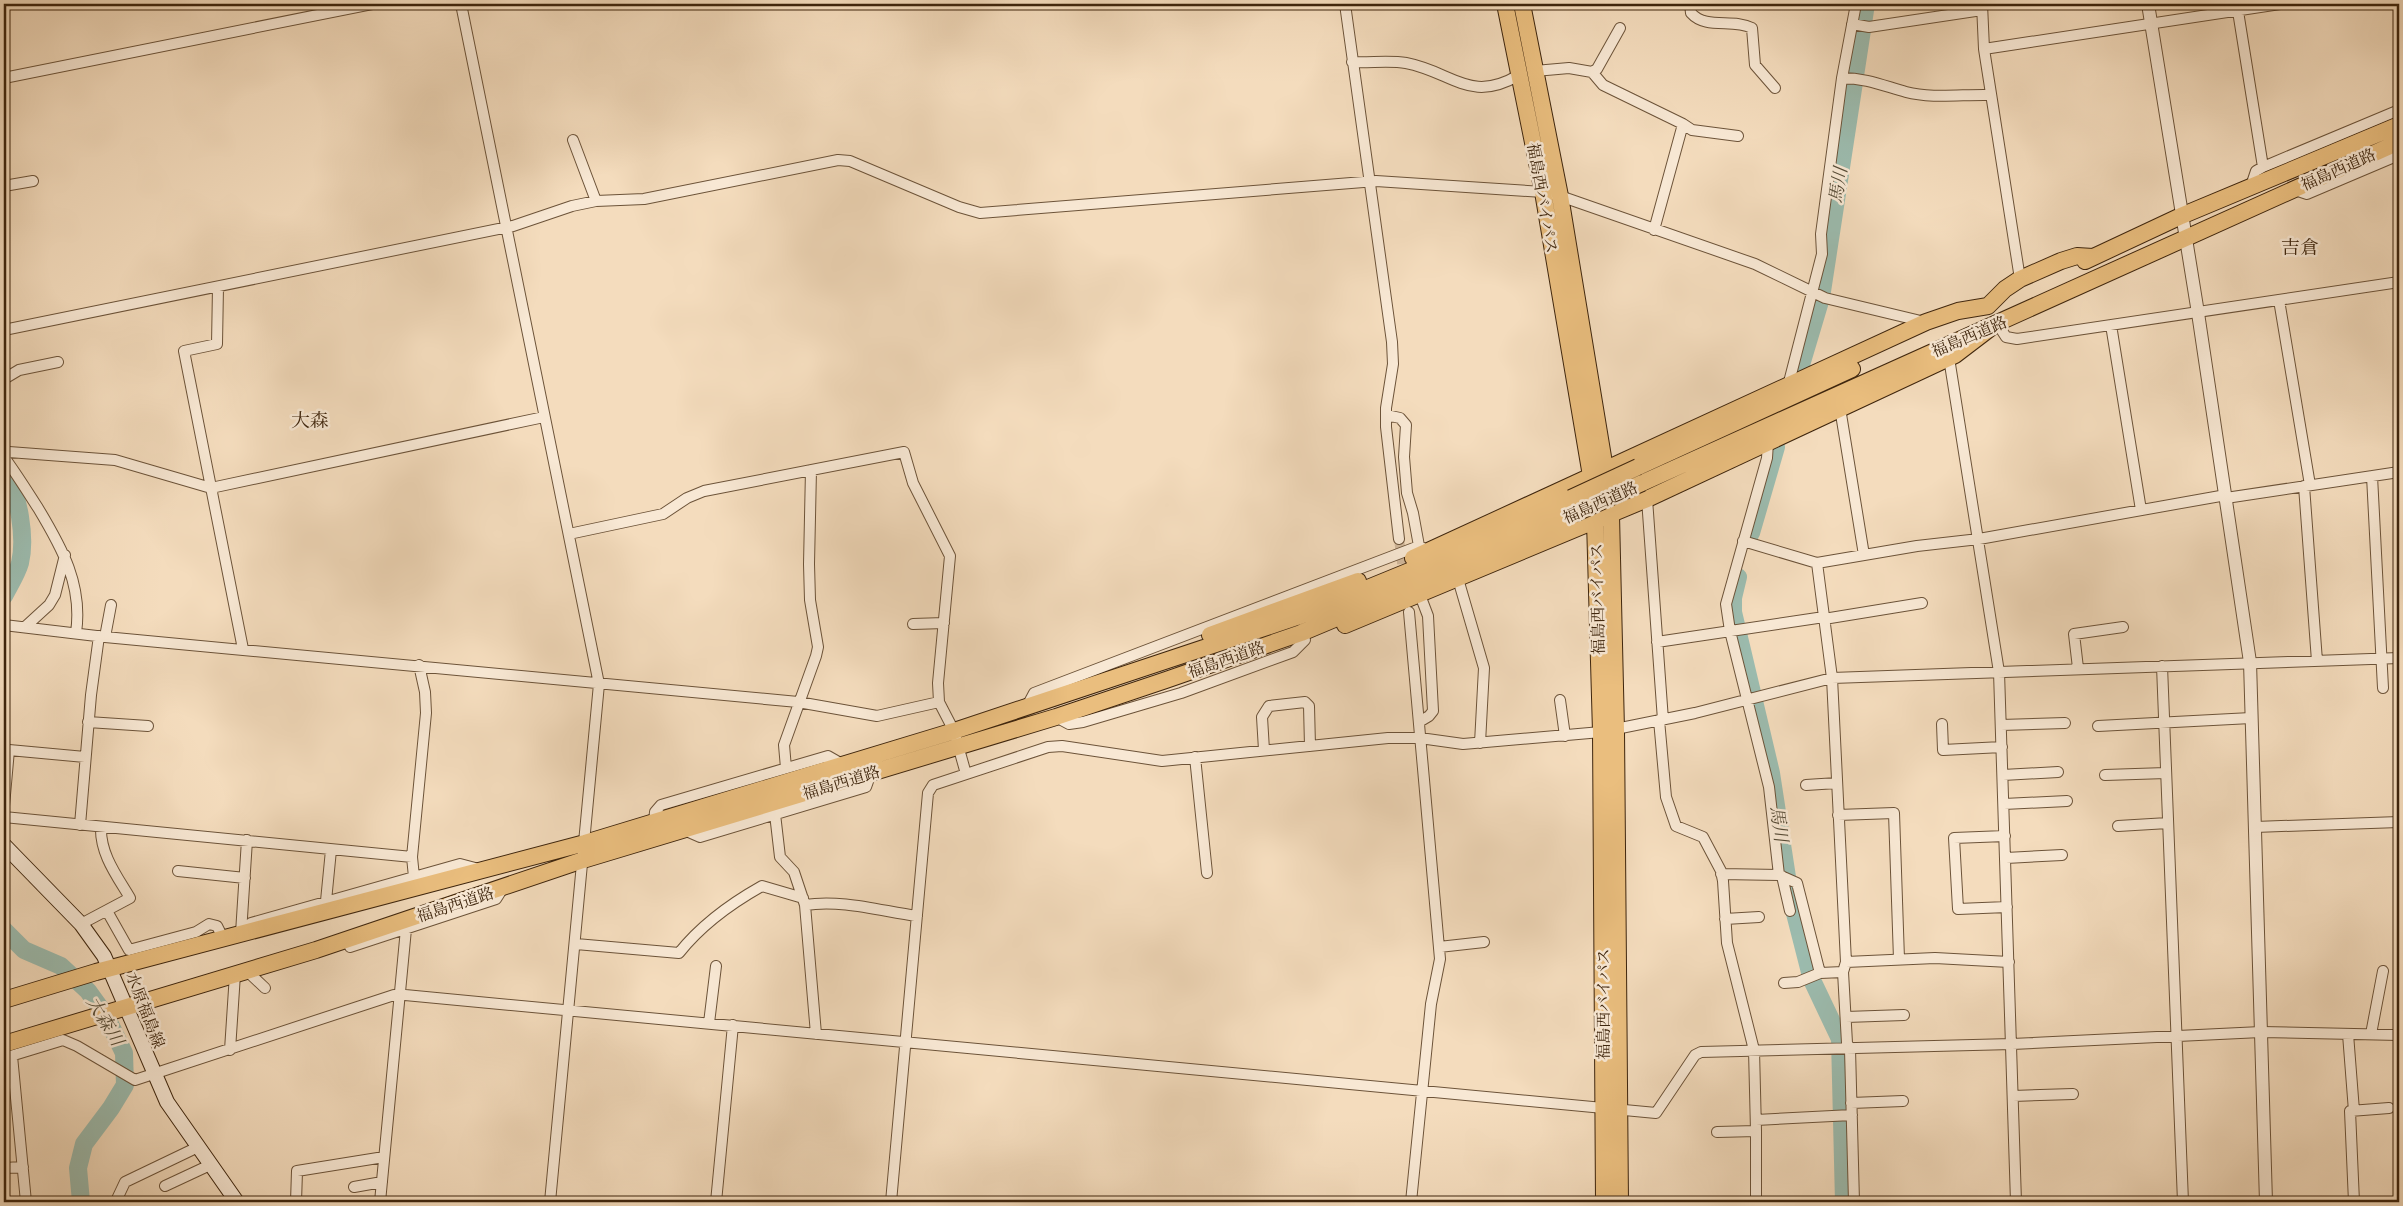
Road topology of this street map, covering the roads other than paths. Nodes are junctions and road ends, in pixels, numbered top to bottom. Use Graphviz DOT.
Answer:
graph roads {
  1 [pos="372,4"];
  2 [pos="461,4"];
  3 [pos="1345,4"];
  4 [pos="1505,4"];
  5 [pos="1522,4"];
  6 [pos="1690,4"];
  7 [pos="1856,4"];
  8 [pos="2148,4"];
  9 [pos="2280,4"];
  10 [pos="1982,7"];
  11 [pos="2237,7"];
  12 [pos="2151,24"];
  13 [pos="1860,26"];
  14 [pos="1620,28"];
  15 [pos="1984,49"];
  16 [pos="1352,62"];
  17 [pos="1535,71"];
  18 [pos="1592,72"];
  19 [pos="1519,75"];
  20 [pos="4,78"];
  21 [pos="1845,78"];
  22 [pos="1776,88"];
  23 [pos="1991,95"];
  24 [pos="2399,110"];
  25 [pos="1683,124"];
  26 [pos="2399,126"];
  27 [pos="1738,136"];
  28 [pos="573,140"];
  29 [pos="2399,142"];
  30 [pos="2399,155"];
  31 [pos="2263,167"];
  32 [pos="33,180"];
  33 [pos="1370,181"];
  34 [pos="4,186"];
  35 [pos="2251,186"];
  36 [pos="2292,189"];
  37 [pos="1543,192"];
  38 [pos="1560,196"];
  39 [pos="596,201"];
  40 [pos="2181,216"];
  41 [pos="505,227"];
  42 [pos="1654,230"];
  43 [pos="2186,238"];
  44 [pos="2093,257"];
  45 [pos="2020,279"];
  46 [pos="2399,282"];
  47 [pos="218,287"];
  48 [pos="1818,295"];
  49 [pos="2279,300"];
  50 [pos="1988,306"];
  51 [pos="2198,313"];
  52 [pos="1926,322"];
  53 [pos="1998,324"];
  54 [pos="2111,325"];
  55 [pos="4,330"];
  56 [pos="1949,358"];
  57 [pos="58,362"];
  58 [pos="4,379"];
  59 [pos="1788,386"];
  60 [pos="1840,408"];
  61 [pos="1386,415"];
  62 [pos="544,417"];
  63 [pos="1768,442"];
  64 [pos="4,455"];
  65 [pos="1605,469"];
  66 [pos="810,470"];
  67 [pos="2399,472"];
  68 [pos="1591,476"];
  69 [pos="2372,476"];
  70 [pos="2307,485"];
  71 [pos="211,488"];
  72 [pos="2226,497"];
  73 [pos="1647,500"];
  74 [pos="1572,506"];
  75 [pos="2141,510"];
  76 [pos="1611,514"];
  77 [pos="1595,521"];
  78 [pos="569,534"];
  79 [pos="1399,539"];
  80 [pos="1979,539"];
  81 [pos="1746,542"];
  82 [pos="1424,548"];
  83 [pos="1864,555"];
  84 [pos="65,556"];
  85 [pos="1816,563"];
  86 [pos="1458,579"];
  87 [pos="1420,595"];
  88 [pos="1922,603"];
  89 [pos="111,605"];
  90 [pos="1408,612"];
  91 [pos="1824,618"];
  92 [pos="944,623"];
  93 [pos="913,624"];
  94 [pos="4,625"];
  95 [pos="2122,627"];
  96 [pos="25,628"];
  97 [pos="1735,629"];
  98 [pos="76,633"];
  99 [pos="102,636"];
  100 [pos="1305,640"];
  101 [pos="1657,642"];
  102 [pos="243,649"];
  103 [pos="2399,658"];
  104 [pos="2382,659"];
  105 [pos="2250,662"];
  106 [pos="2317,662"];
  107 [pos="419,666"];
  108 [pos="2162,666"];
  109 [pos="2078,668"];
  110 [pos="1999,672"];
  111 [pos="1131,673"];
  112 [pos="1832,678"];
  113 [pos="1166,680"];
  114 [pos="599,684"];
  115 [pos="2383,688"];
  116 [pos="1752,698"];
  117 [pos="1560,700"];
  118 [pos="798,702"];
  119 [pos="939,702"];
  120 [pos="1026,708"];
  121 [pos="1056,717"];
  122 [pos="2251,718"];
  123 [pos="1661,720"];
  124 [pos="2164,721"];
  125 [pos="88,722"];
  126 [pos="1419,722"];
  127 [pos="2065,723"];
  128 [pos="1942,724"];
  129 [pos="2001,725"];
  130 [pos="148,726"];
  131 [pos="2098,726"];
  132 [pos="1608,731"];
  133 [pos="1565,736"];
  134 [pos="1420,738"];
  135 [pos="956,739"];
  136 [pos="1480,743"];
  137 [pos="1310,746"];
  138 [pos="2002,747"];
  139 [pos="1264,750"];
  140 [pos="86,757"];
  141 [pos="1195,758"];
  142 [pos="842,764"];
  143 [pos="786,768"];
  144 [pos="2058,772"];
  145 [pos="871,773"];
  146 [pos="2166,773"];
  147 [pos="966,774"];
  148 [pos="2003,775"];
  149 [pos="2105,775"];
  150 [pos="1837,783"];
  151 [pos="1806,785"];
  152 [pos="2067,801"];
  153 [pos="2004,804"];
  154 [pos="4,806"];
  155 [pos="775,814"];
  156 [pos="1838,815"];
  157 [pos="4,817"];
  158 [pos="654,822"];
  159 [pos="2399,822"];
  160 [pos="2168,824"];
  161 [pos="80,825"];
  162 [pos="2118,826"];
  163 [pos="101,827"];
  164 [pos="2254,827"];
  165 [pos="684,830"];
  166 [pos="2005,836"];
  167 [pos="248,840"];
  168 [pos="585,843"];
  169 [pos="4,845"];
  170 [pos="331,850"];
  171 [pos="2062,855"];
  172 [pos="412,857"];
  173 [pos="2006,858"];
  174 [pos="582,860"];
  175 [pos="482,870"];
  176 [pos="178,871"];
  177 [pos="1206,873"];
  178 [pos="1721,874"];
  179 [pos="414,876"];
  180 [pos="1784,877"];
  181 [pos="245,878"];
  182 [pos="503,888"];
  183 [pos="326,901"];
  184 [pos="804,902"];
  185 [pos="2007,907"];
  186 [pos="107,911"];
  187 [pos="1790,911"];
  188 [pos="917,916"];
  189 [pos="1759,917"];
  190 [pos="1725,919"];
  191 [pos="81,924"];
  192 [pos="406,929"];
  193 [pos="241,933"];
  194 [pos="223,938"];
  195 [pos="1484,942"];
  196 [pos="576,944"];
  197 [pos="1439,947"];
  198 [pos="316,950"];
  199 [pos="1898,959"];
  200 [pos="1846,962"];
  201 [pos="2009,962"];
  202 [pos="716,966"];
  203 [pos="104,970"];
  204 [pos="2383,971"];
  205 [pos="241,972"];
  206 [pos="1843,972"];
  207 [pos="1818,974"];
  208 [pos="1784,983"];
  209 [pos="265,988"];
  210 [pos="399,995"];
  211 [pos="4,1000"];
  212 [pos="120,1010"];
  213 [pos="569,1010"];
  214 [pos="1904,1015"];
  215 [pos="1846,1017"];
  216 [pos="709,1023"];
  217 [pos="734,1025"];
  218 [pos="2260,1032"];
  219 [pos="816,1034"];
  220 [pos="2348,1034"];
  221 [pos="2371,1034"];
  222 [pos="2399,1035"];
  223 [pos="2175,1038"];
  224 [pos="906,1043"];
  225 [pos="2012,1044"];
  226 [pos="1847,1048"];
  227 [pos="230,1050"];
  228 [pos="1754,1050"];
  229 [pos="7,1052"];
  230 [pos="153,1074"];
  231 [pos="1422,1089"];
  232 [pos="2073,1094"];
  233 [pos="2013,1096"];
  234 [pos="1903,1101"];
  235 [pos="1851,1103"];
  236 [pos="2389,1108"];
  237 [pos="1611,1109"];
  238 [pos="2354,1111"];
  239 [pos="1849,1115"];
  240 [pos="1756,1120"];
  241 [pos="1756,1131"];
  242 [pos="1717,1132"];
  243 [pos="198,1147"];
  244 [pos="384,1157"];
  245 [pos="210,1165"];
  246 [pos="23,1167"];
  247 [pos="4,1168"];
  248 [pos="382,1182"];
  249 [pos="165,1186"];
  250 [pos="354,1187"];
  251 [pos="117,1199"];
  252 [pos="26,1202"];
  253 [pos="237,1202"];
  254 [pos="296,1202"];
  255 [pos="380,1202"];
  256 [pos="550,1202"];
  257 [pos="716,1202"];
  258 [pos="891,1202"];
  259 [pos="1411,1202"];
  260 [pos="1604,1202"];
  261 [pos="1620,1202"];
  262 [pos="1756,1202"];
  263 [pos="1854,1202"];
  264 [pos="2016,1202"];
  265 [pos="2183,1202"];
  266 [pos="2266,1202"];
  267 [pos="2354,1202"];
  1 -- 20 [label="street"];
  2 -- 41 [label="street"];
  3 -- 16 [label="street"];
  4 -- 19 [label="highway, 福島西バイパス"];
  5 -- 17 [label="highway, 福島西バイパス"];
  6 -- 22 [label="street"];
  7 -- 13 [label="street"];
  8 -- 12 [label="street"];
  9 -- 11 [label="street"];
  10 -- 13 [label="street"];
  10 -- 15 [label="street"];
  11 -- 12 [label="street"];
  11 -- 31 [label="street"];
  12 -- 15 [label="street"];
  12 -- 40 [label="street"];
  13 -- 21 [label="street"];
  14 -- 18 [label="street"];
  15 -- 23 [label="street"];
  16 -- 19 [label="street"];
  16 -- 33 [label="street"];
  17 -- 18 [label="street"];
  17 -- 38 [label="highway, 福島西バイパス"];
  18 -- 25 [label="street"];
  19 -- 37 [label="highway, 福島西バイパス"];
  21 -- 23 [label="street"];
  21 -- 48 [label="street"];
  23 -- 45 [label="street"];
  24 -- 31 [label="street"];
  25 -- 27 [label="street"];
  25 -- 42 [label="street"];
  26 -- 35 [label="highway, 福島西道路"];
  28 -- 39 [label="street"];
  29 -- 36 [label="highway, 福島西道路"];
  30 -- 36 [label="street"];
  31 -- 35 [label="street"];
  32 -- 34 [label="street"];
  33 -- 37 [label="street"];
  33 -- 39 [label="street"];
  33 -- 61 [label="street"];
  35 -- 40 [label="highway, 福島西道路"];
  36 -- 43 [label="highway, 福島西道路"];
  37 -- 38 [label="street"];
  37 -- 68 [label="highway, 福島西バイパス"];
  38 -- 42 [label="street"];
  38 -- 65 [label="highway, 福島西バイパス"];
  39 -- 41 [label="street"];
  40 -- 43 [label="street"];
  40 -- 44 [label="highway, 福島西道路"];
  41 -- 47 [label="street"];
  41 -- 62 [label="street"];
  42 -- 48 [label="street"];
  43 -- 51 [label="street"];
  43 -- 53 [label="highway, 福島西道路"];
  44 -- 45 [label="highway"];
  44 -- 50 [label="highway, 福島西道路"];
  45 -- 50 [label="highway"];
  46 -- 49 [label="street"];
  47 -- 55 [label="street"];
  47 -- 71 [label="street"];
  48 -- 52 [label="street"];
  48 -- 59 [label="street"];
  49 -- 51 [label="street"];
  49 -- 70 [label="street"];
  50 -- 52 [label="highway"];
  50 -- 74 [label="highway, 福島西道路, bridge"];
  51 -- 54 [label="street"];
  51 -- 72 [label="street"];
  52 -- 59 [label="highway"];
  53 -- 54 [label="street"];
  53 -- 56 [label="highway"];
  53 -- 74 [label="highway, 福島西道路, bridge"];
  54 -- 75 [label="street"];
  56 -- 60 [label="highway"];
  56 -- 80 [label="street"];
  57 -- 58 [label="street"];
  59 -- 65 [label="highway"];
  60 -- 63 [label="highway"];
  60 -- 83 [label="street"];
  61 -- 79 [label="street"];
  61 -- 82 [label="street"];
  62 -- 71 [label="street"];
  62 -- 78 [label="street"];
  63 -- 73 [label="highway"];
  63 -- 81 [label="street"];
  64 -- 71 [label="street"];
  64 -- 84 [label="street"];
  65 -- 68 [label="highway"];
  65 -- 76 [label="highway, 福島西バイパス"];
  66 -- 78 [label="street"];
  66 -- 92 [label="street"];
  66 -- 118 [label="street"];
  67 -- 69 [label="street"];
  68 -- 77 [label="highway, 福島西バイパス"];
  68 -- 82 [label="highway"];
  69 -- 70 [label="street"];
  69 -- 104 [label="street"];
  70 -- 72 [label="street"];
  70 -- 106 [label="street"];
  71 -- 102 [label="street"];
  72 -- 75 [label="street"];
  72 -- 105 [label="street"];
  73 -- 76 [label="highway"];
  73 -- 101 [label="street"];
  74 -- 111 [label="highway, 福島西道路"];
  74 -- 113 [label="highway, 福島西道路"];
  75 -- 80 [label="street"];
  76 -- 77 [label="highway"];
  76 -- 132 [label="highway, 福島西バイパス"];
  77 -- 86 [label="highway"];
  77 -- 132 [label="highway, 福島西バイパス"];
  78 -- 114 [label="street"];
  80 -- 83 [label="street"];
  80 -- 110 [label="street"];
  81 -- 85 [label="street"];
  81 -- 97 [label="street"];
  82 -- 111 [label="highway"];
  82 -- 120 [label="street"];
  83 -- 85 [label="street"];
  84 -- 96 [label="street"];
  84 -- 98 [label="street"];
  85 -- 91 [label="street"];
  86 -- 87 [label="highway"];
  86 -- 136 [label="street"];
  87 -- 100 [label="highway"];
  87 -- 126 [label="street"];
  88 -- 91 [label="street"];
  89 -- 99 [label="street"];
  90 -- 126 [label="street"];
  91 -- 97 [label="street"];
  91 -- 112 [label="street"];
  92 -- 93 [label="street"];
  92 -- 119 [label="street"];
  94 -- 96 [label="street"];
  95 -- 109 [label="street"];
  96 -- 98 [label="street"];
  97 -- 101 [label="street"];
  97 -- 116 [label="street"];
  98 -- 99 [label="street"];
  99 -- 102 [label="street"];
  99 -- 125 [label="street"];
  100 -- 113 [label="highway"];
  100 -- 121 [label="street"];
  101 -- 123 [label="street"];
  102 -- 107 [label="street"];
  103 -- 104 [label="street"];
  104 -- 106 [label="street"];
  104 -- 115 [label="street"];
  105 -- 106 [label="street"];
  105 -- 108 [label="street"];
  105 -- 122 [label="street"];
  107 -- 114 [label="street"];
  107 -- 172 [label="street"];
  108 -- 109 [label="street"];
  108 -- 124 [label="street"];
  109 -- 110 [label="street"];
  110 -- 112 [label="street"];
  110 -- 129 [label="street"];
  111 -- 120 [label="highway, 福島西道路"];
  112 -- 116 [label="street"];
  112 -- 150 [label="street"];
  113 -- 121 [label="highway, 福島西道路"];
  114 -- 118 [label="street"];
  114 -- 168 [label="street"];
  116 -- 123 [label="street"];
  116 -- 180 [label="street"];
  117 -- 133 [label="street"];
  118 -- 119 [label="street"];
  118 -- 143 [label="street"];
  119 -- 135 [label="street"];
  120 -- 135 [label="highway, 福島西道路"];
  121 -- 135 [label="highway, 福島西道路"];
  122 -- 124 [label="street"];
  122 -- 164 [label="street"];
  123 -- 132 [label="street"];
  123 -- 178 [label="street"];
  124 -- 131 [label="street"];
  124 -- 146 [label="street"];
  125 -- 130 [label="street"];
  125 -- 140 [label="street"];
  126 -- 134 [label="street"];
  127 -- 129 [label="street"];
  128 -- 138 [label="street"];
  129 -- 138 [label="street"];
  132 -- 133 [label="street"];
  132 -- 237 [label="highway, 福島西バイパス"];
  133 -- 136 [label="street"];
  134 -- 136 [label="street"];
  134 -- 137 [label="street"];
  134 -- 197 [label="street"];
  135 -- 142 [label="highway, 福島西道路"];
  135 -- 145 [label="highway, 福島西道路"];
  135 -- 147 [label="street"];
  137 -- 139 [label="street"];
  137 -- 139 [label="street"];
  138 -- 148 [label="street"];
  139 -- 141 [label="street"];
  140 -- 154 [label="street"];
  140 -- 161 [label="street"];
  141 -- 147 [label="street"];
  141 -- 177 [label="street"];
  142 -- 143 [label="street"];
  142 -- 158 [label="highway, 福島西道路"];
  143 -- 158 [label="street"];
  144 -- 148 [label="street"];
  145 -- 155 [label="street"];
  145 -- 165 [label="highway, 福島西道路"];
  146 -- 149 [label="street"];
  146 -- 160 [label="street"];
  147 -- 188 [label="street"];
  148 -- 153 [label="street"];
  150 -- 151 [label="street"];
  150 -- 156 [label="street"];
  152 -- 153 [label="street"];
  153 -- 166 [label="street"];
  155 -- 165 [label="street"];
  155 -- 184 [label="street"];
  156 -- 199 [label="street"];
  156 -- 200 [label="street"];
  157 -- 161 [label="street"];
  158 -- 168 [label="highway, 福島西道路"];
  159 -- 164 [label="street"];
  160 -- 162 [label="street"];
  160 -- 223 [label="street"];
  161 -- 163 [label="street"];
  163 -- 167 [label="street"];
  163 -- 186 [label="street"];
  164 -- 218 [label="street"];
  165 -- 174 [label="highway, 福島西道路"];
  166 -- 173 [label="street"];
  166 -- 185 [label="street"];
  167 -- 170 [label="street"];
  167 -- 181 [label="street"];
  168 -- 174 [label="street"];
  168 -- 175 [label="highway, 福島西道路"];
  169 -- 191 [label="main road, 水原福島線"];
  170 -- 172 [label="street"];
  170 -- 183 [label="street"];
  171 -- 173 [label="street"];
  172 -- 179 [label="street"];
  173 -- 185 [label="street"];
  174 -- 182 [label="highway, 福島西道路"];
  174 -- 196 [label="street"];
  175 -- 179 [label="street"];
  175 -- 193 [label="highway, 福島西道路"];
  176 -- 181 [label="street"];
  178 -- 180 [label="street"];
  178 -- 190 [label="street"];
  179 -- 183 [label="street"];
  180 -- 187 [label="street"];
  180 -- 207 [label="street"];
  181 -- 193 [label="street"];
  182 -- 192 [label="street"];
  182 -- 198 [label="highway, 福島西道路"];
  183 -- 193 [label="street"];
  184 -- 188 [label="street"];
  184 -- 196 [label="street"];
  184 -- 219 [label="street"];
  185 -- 201 [label="street"];
  186 -- 191 [label="street"];
  186 -- 194 [label="street"];
  188 -- 224 [label="street"];
  189 -- 190 [label="street"];
  190 -- 228 [label="street"];
  191 -- 203 [label="main road, 水原福島線"];
  192 -- 198 [label="street"];
  192 -- 210 [label="street"];
  193 -- 194 [label="highway, 福島西道路"];
  194 -- 203 [label="highway, 福島西道路"];
  195 -- 197 [label="street"];
  196 -- 213 [label="street"];
  197 -- 231 [label="street"];
  198 -- 205 [label="highway, 福島西道路"];
  199 -- 200 [label="street"];
  199 -- 201 [label="street"];
  200 -- 206 [label="street"];
  201 -- 225 [label="street"];
  202 -- 216 [label="street"];
  203 -- 211 [label="highway, 福島西道路"];
  203 -- 212 [label="main road, 水原福島線"];
  204 -- 221 [label="street"];
  205 -- 209 [label="street"];
  205 -- 212 [label="highway, 福島西道路"];
  205 -- 227 [label="street"];
  206 -- 207 [label="street"];
  206 -- 215 [label="street"];
  207 -- 208 [label="street"];
  210 -- 213 [label="street"];
  210 -- 227 [label="street"];
  210 -- 244 [label="street"];
  212 -- 229 [label="highway, 福島西道路"];
  212 -- 230 [label="main road, 水原福島線"];
  213 -- 216 [label="street"];
  213 -- 256 [label="street"];
  214 -- 215 [label="street"];
  215 -- 226 [label="street"];
  216 -- 217 [label="street"];
  217 -- 219 [label="street"];
  217 -- 257 [label="street"];
  218 -- 220 [label="street"];
  218 -- 223 [label="street"];
  218 -- 266 [label="street"];
  219 -- 224 [label="street"];
  220 -- 221 [label="street"];
  220 -- 238 [label="street"];
  221 -- 222 [label="street"];
  223 -- 225 [label="street"];
  223 -- 265 [label="street"];
  224 -- 231 [label="street"];
  224 -- 258 [label="street"];
  225 -- 226 [label="street"];
  225 -- 233 [label="street"];
  226 -- 228 [label="street"];
  226 -- 235 [label="street"];
  227 -- 230 [label="street"];
  228 -- 237 [label="street"];
  228 -- 240 [label="street"];
  229 -- 230 [label="street"];
  229 -- 246 [label="street"];
  230 -- 243 [label="main road, 水原福島線"];
  231 -- 237 [label="street"];
  231 -- 259 [label="street"];
  232 -- 233 [label="street"];
  233 -- 264 [label="street"];
  234 -- 235 [label="street"];
  235 -- 239 [label="street"];
  236 -- 238 [label="street"];
  237 -- 260 [label="highway, 福島西バイパス"];
  237 -- 261 [label="highway, 福島西バイパス"];
  238 -- 267 [label="street"];
  239 -- 240 [label="street"];
  239 -- 263 [label="street"];
  240 -- 241 [label="street"];
  241 -- 242 [label="street"];
  241 -- 262 [label="street"];
  243 -- 245 [label="main road, 水原福島線"];
  243 -- 251 [label="street"];
  244 -- 248 [label="street"];
  244 -- 254 [label="street"];
  245 -- 249 [label="street"];
  245 -- 253 [label="main road, 水原福島線"];
  246 -- 247 [label="street"];
  246 -- 252 [label="street"];
  248 -- 250 [label="street"];
  248 -- 255 [label="street"];
}
